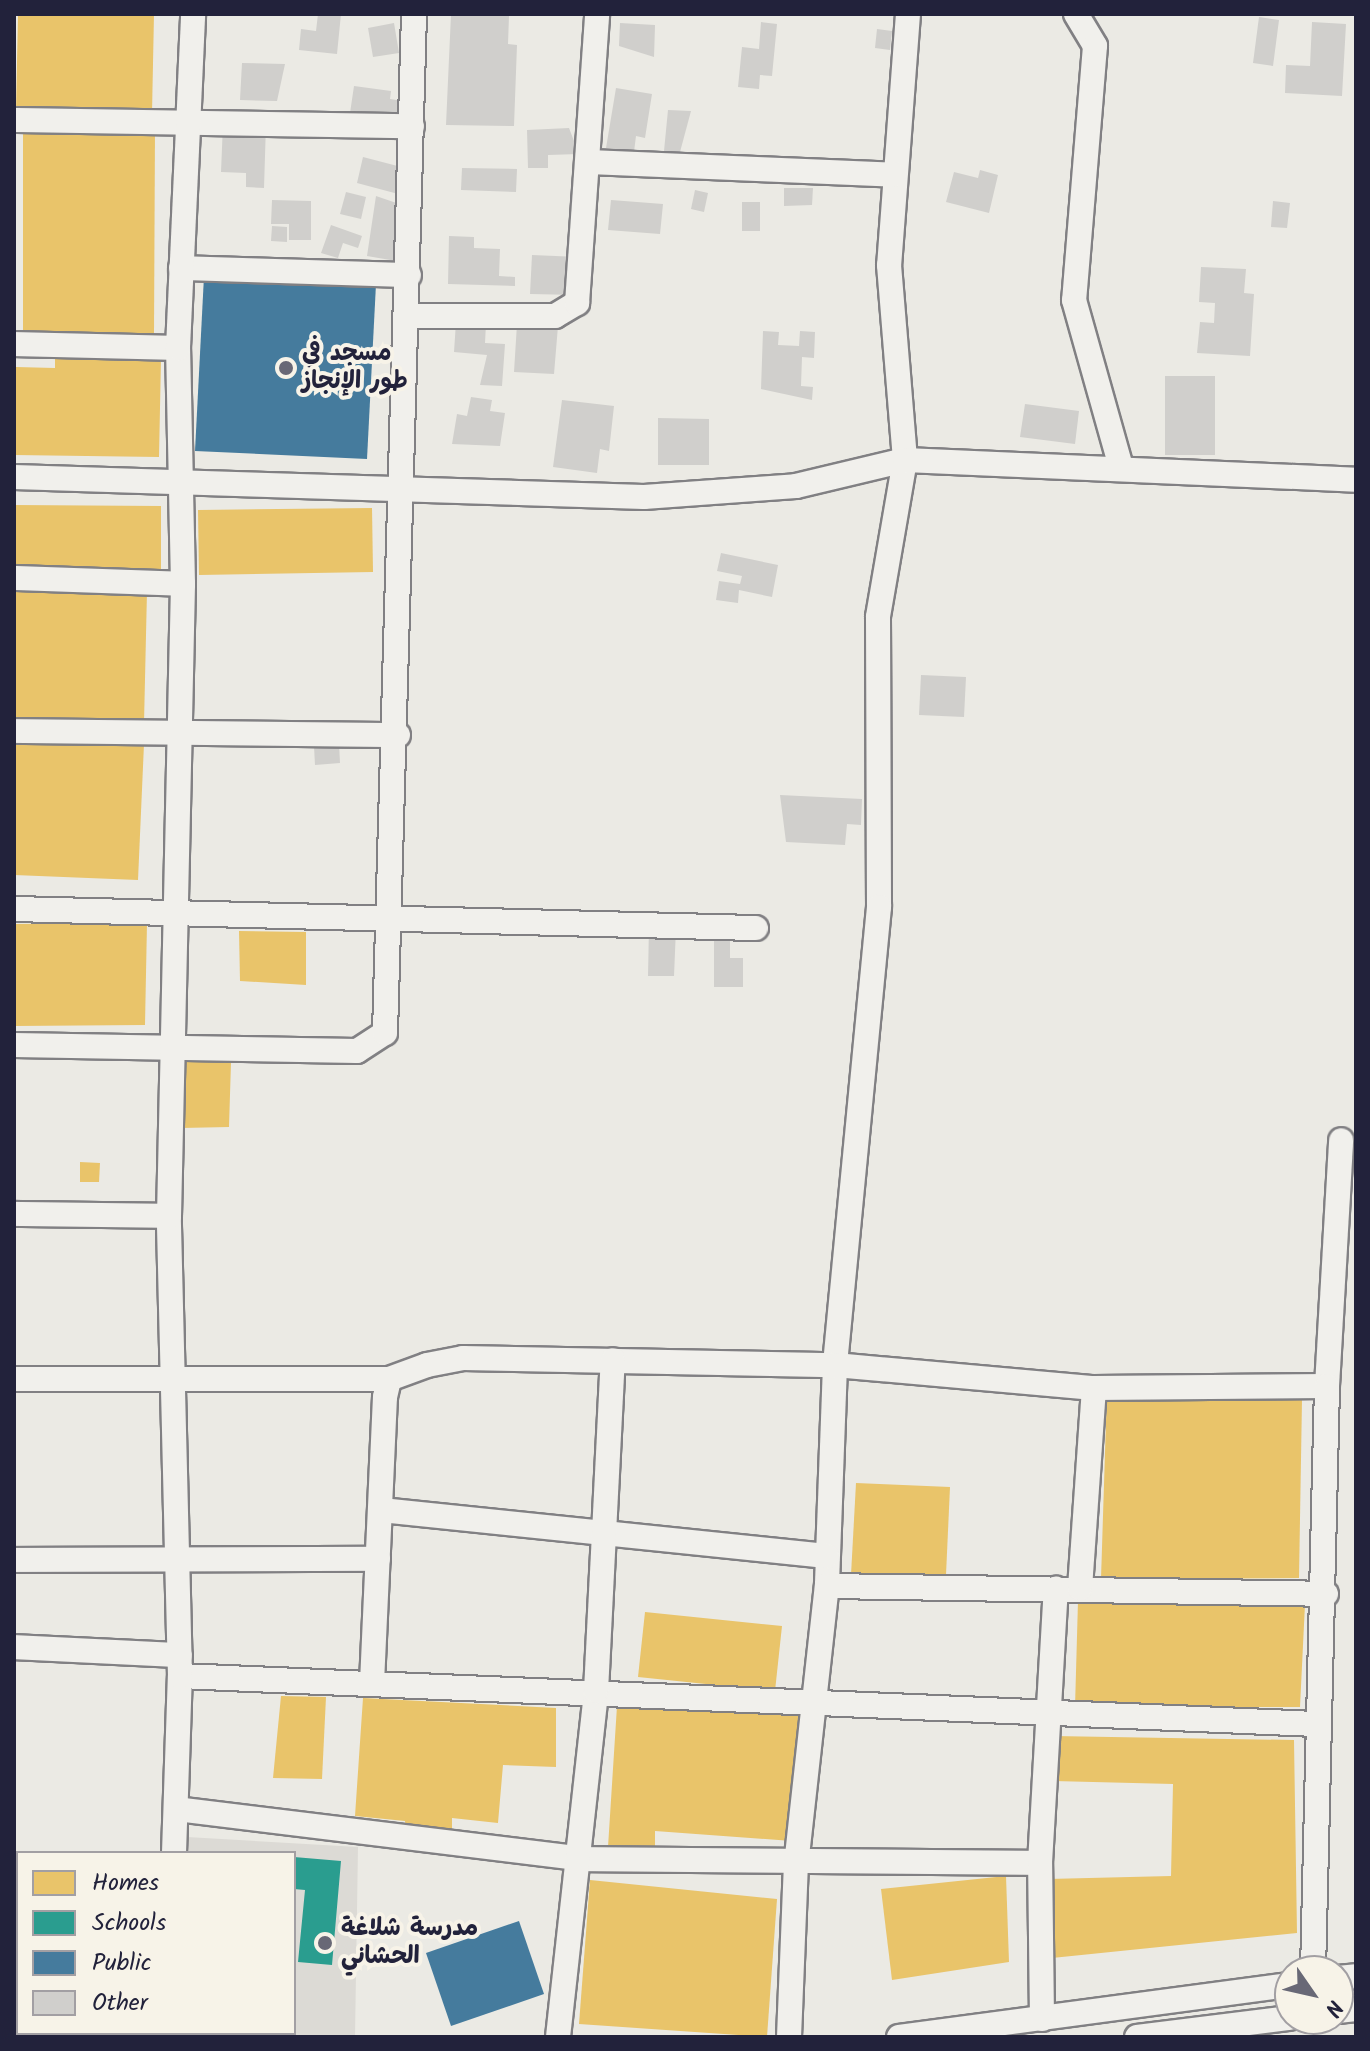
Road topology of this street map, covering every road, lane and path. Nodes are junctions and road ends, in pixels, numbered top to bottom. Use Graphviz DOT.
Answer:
graph roads {
  1 [pos="193,14"];
  2 [pos="414,14"];
  3 [pos="597,14"];
  4 [pos="908,14"];
  5 [pos="1080,16"];
  6 [pos="14,120"];
  7 [pos="188,120"];
  8 [pos="412,126"];
  9 [pos="589,162"];
  10 [pos="895,175"];
  11 [pos="181,268"];
  12 [pos="409,275"];
  13 [pos="408,316"];
  14 [pos="14,344"];
  15 [pos="178,348"];
  16 [pos="905,460"];
  17 [pos="1121,467"];
  18 [pos="14,477"];
  19 [pos="178,479"];
  20 [pos="1356,480"];
  21 [pos="405,484"];
  22 [pos="14,578"];
  23 [pos="183,584"];
  24 [pos="14,731"];
  25 [pos="179,735"];
  26 [pos="398,735"];
  27 [pos="14,909"];
  28 [pos="179,911"];
  29 [pos="392,916"];
  30 [pos="756,928"];
  31 [pos="14,1045"];
  32 [pos="175,1051"];
  33 [pos="1341,1140"];
  34 [pos="14,1214"];
  35 [pos="169,1216"];
  36 [pos="613,1360"];
  37 [pos="835,1365"];
  38 [pos="14,1379"];
  39 [pos="389,1379"];
  40 [pos="174,1384"];
  41 [pos="1327,1386"];
  42 [pos="1094,1388"];
  43 [pos="381,1510"];
  44 [pos="601,1530"];
  45 [pos="827,1556"];
  46 [pos="175,1558"];
  47 [pos="378,1559"];
  48 [pos="14,1560"];
  49 [pos="827,1586"];
  50 [pos="1068,1588"];
  51 [pos="1326,1594"];
  52 [pos="14,1647"];
  53 [pos="180,1666"];
  54 [pos="372,1683"];
  55 [pos="596,1691"];
  56 [pos="816,1702"];
  57 [pos="1053,1715"];
  58 [pos="1316,1724"];
  59 [pos="177,1809"];
  60 [pos="174,1851"];
  61 [pos="582,1859"];
  62 [pos="1040,1863"];
  63 [pos="796,1865"];
  64 [pos="1313,1955"];
  65 [pos="1274,1987"];
  66 [pos="1042,2019"];
  67 [pos="1274,2020"];
  68 [pos="558,2037"];
  69 [pos="789,2037"];
  70 [pos="899,2037"];
  71 [pos="1137,2037"];
  1 -- 7 [label="street"];
  2 -- 8 [label="street"];
  3 -- 9 [label="street"];
  4 -- 10 [label="street"];
  5 -- 17 [label="street"];
  6 -- 7 [label="street"];
  7 -- 8 [label="street"];
  7 -- 11 [label="street"];
  8 -- 12 [label="street"];
  9 -- 10 [label="street"];
  9 -- 13 [label="street"];
  10 -- 16 [label="street"];
  11 -- 12 [label="street"];
  11 -- 15 [label="street"];
  12 -- 13 [label="street"];
  13 -- 21 [label="street"];
  14 -- 15 [label="street"];
  15 -- 19 [label="street"];
  16 -- 17 [label="street"];
  16 -- 21 [label="street"];
  16 -- 37 [label="street"];
  17 -- 20 [label="street"];
  18 -- 19 [label="street"];
  19 -- 21 [label="street"];
  19 -- 23 [label="street"];
  21 -- 26 [label="street"];
  22 -- 23 [label="street"];
  23 -- 25 [label="street"];
  24 -- 25 [label="street"];
  25 -- 26 [label="street"];
  25 -- 28 [label="street"];
  26 -- 29 [label="street"];
  27 -- 28 [label="street"];
  28 -- 29 [label="street"];
  28 -- 32 [label="street"];
  29 -- 30 [label="street"];
  29 -- 32 [label="street"];
  31 -- 32 [label="street"];
  32 -- 35 [label="street"];
  33 -- 41 [label="street"];
  34 -- 35 [label="street"];
  35 -- 40 [label="street"];
  36 -- 37 [label="street"];
  36 -- 39 [label="street"];
  36 -- 44 [label="street"];
  37 -- 42 [label="street"];
  37 -- 45 [label="street"];
  38 -- 40 [label="street"];
  39 -- 40 [label="street"];
  39 -- 43 [label="street"];
  40 -- 46 [label="street"];
  41 -- 42 [label="street"];
  41 -- 51 [label="street"];
  42 -- 50 [label="street"];
  43 -- 44 [label="street"];
  43 -- 47 [label="street"];
  44 -- 45 [label="street"];
  44 -- 55 [label="street"];
  45 -- 49 [label="street"];
  46 -- 47 [label="street"];
  46 -- 48 [label="street"];
  46 -- 53 [label="street"];
  47 -- 54 [label="street"];
  49 -- 50 [label="street"];
  49 -- 56 [label="street"];
  50 -- 51 [label="street"];
  50 -- 57 [label="street"];
  51 -- 58 [label="street"];
  52 -- 53 [label="street"];
  53 -- 54 [label="street"];
  53 -- 59 [label="street"];
  54 -- 55 [label="street"];
  55 -- 56 [label="street"];
  55 -- 61 [label="street"];
  56 -- 57 [label="street"];
  56 -- 63 [label="street"];
  57 -- 58 [label="street"];
  57 -- 62 [label="street"];
  58 -- 64 [label="street"];
  59 -- 60 [label="street"];
  59 -- 61 [label="street"];
  61 -- 63 [label="street"];
  61 -- 68 [label="street"];
  62 -- 63 [label="street"];
  62 -- 66 [label="street"];
  63 -- 69 [label="street"];
  65 -- 66 [label="street"];
  66 -- 70 [label="street"];
  67 -- 71 [label="street"];
}
